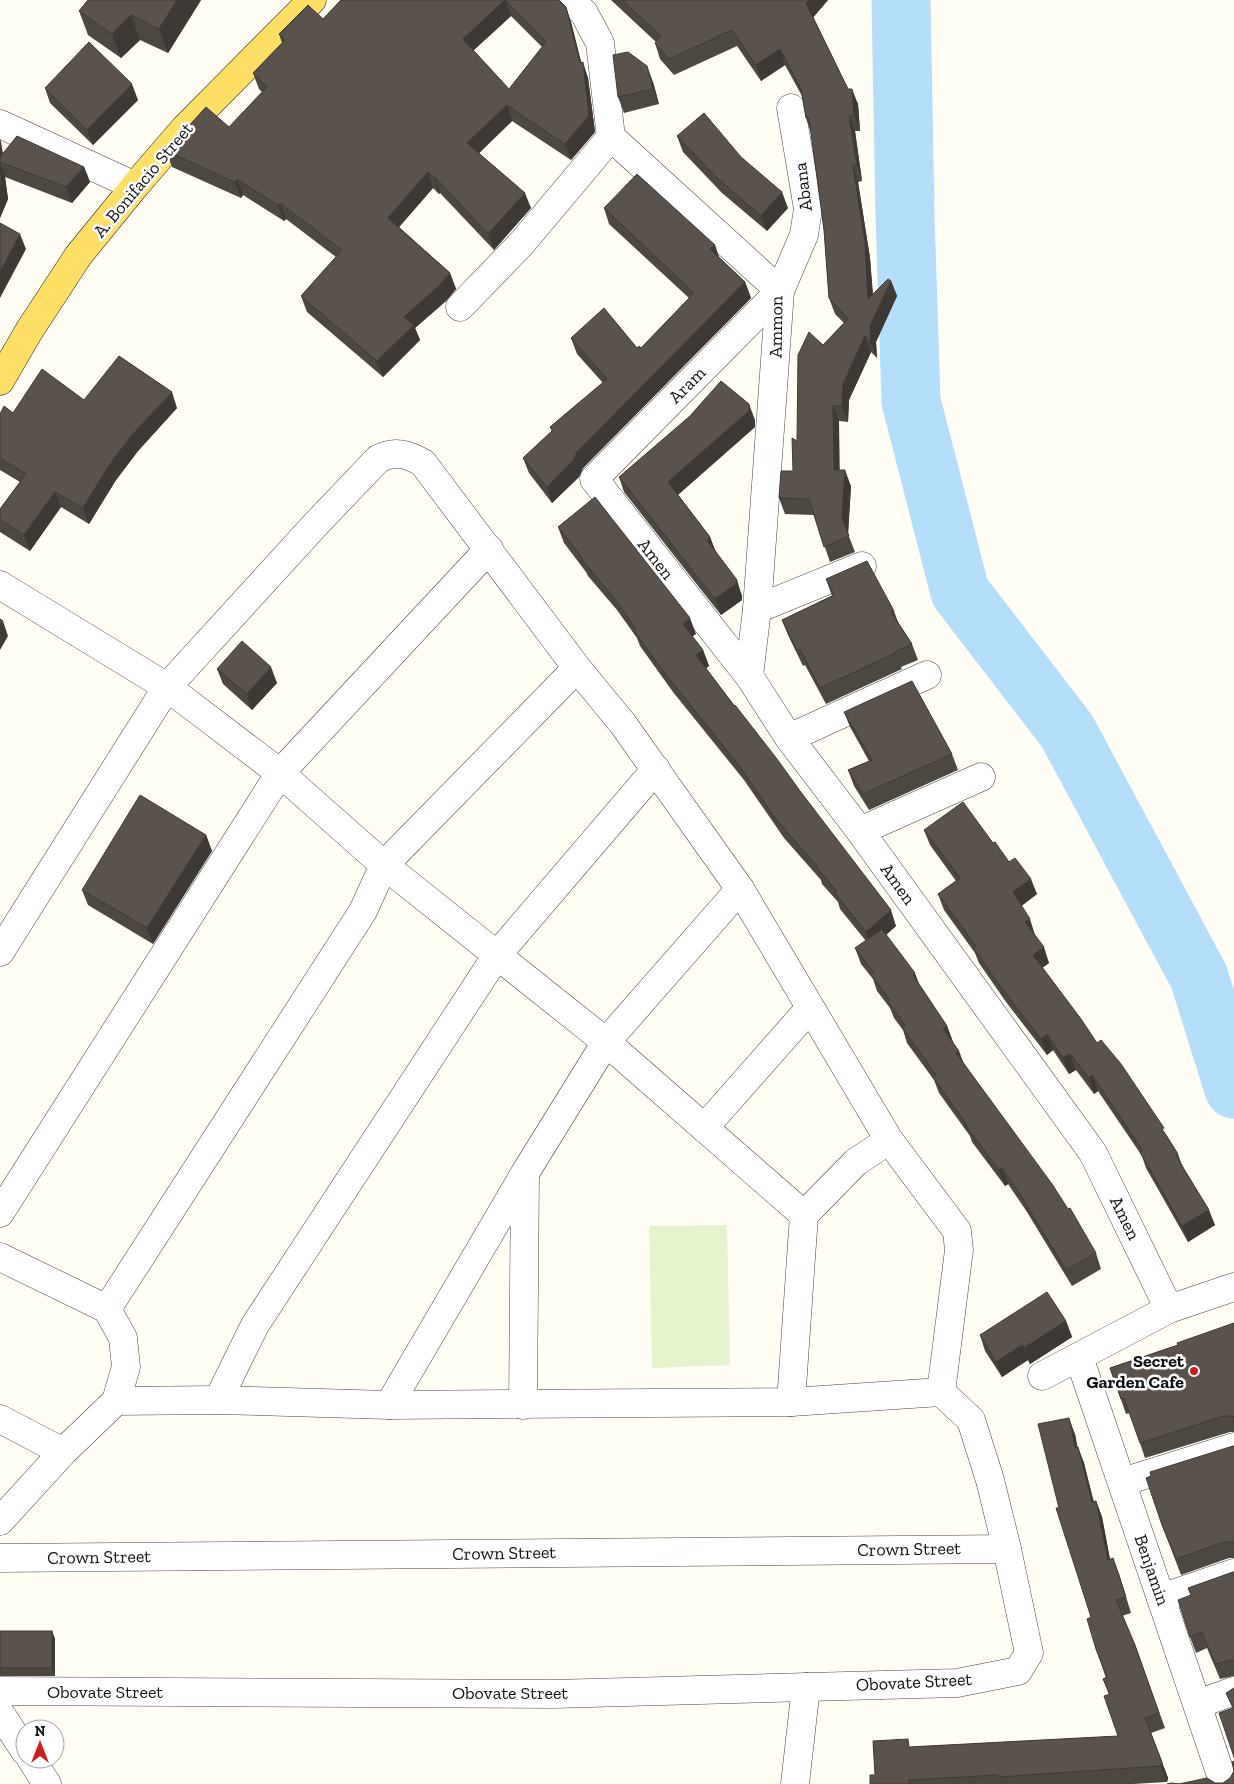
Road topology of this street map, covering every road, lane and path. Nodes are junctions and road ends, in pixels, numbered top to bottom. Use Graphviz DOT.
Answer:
graph roads {
  1 [pos="312,0"];
  2 [pos="571,0"];
  3 [pos="791,108"];
  4 [pos="0,124"];
  5 [pos="612,136"];
  6 [pos="135,186"];
  7 [pos="780,291"];
  8 [pos="460,307"];
  9 [pos="0,381"];
  10 [pos="594,480"];
  11 [pos="489,549"];
  12 [pos="862,566"];
  13 [pos="0,585"];
  14 [pos="756,609"];
  15 [pos="578,668"];
  16 [pos="927,675"];
  17 [pos="748,676"];
  18 [pos="167,687"];
  19 [pos="790,738"];
  20 [pos="656,769"];
  21 [pos="280,773"];
  22 [pos="981,777"];
  23 [pos="860,831"];
  24 [pos="384,865"];
  25 [pos="740,890"];
  26 [pos="0,952"];
  27 [pos="497,955"];
  28 [pos="810,1008"];
  29 [pos="606,1042"];
  30 [pos="704,1128"];
  31 [pos="889,1140"];
  32 [pos="525,1173"];
  33 [pos="0,1214"];
  34 [pos="804,1215"];
  35 [pos="0,1257"];
  36 [pos="1234,1287"];
  37 [pos="107,1309"];
  38 [pos="1169,1309"];
  39 [pos="1078,1357"];
  40 [pos="1042,1376"];
  41 [pos="941,1392"];
  42 [pos="218,1400"];
  43 [pos="116,1401"];
  44 [pos="791,1402"];
  45 [pos="389,1405"];
  46 [pos="523,1405"];
  47 [pos="0,1419"];
  48 [pos="1234,1446"];
  49 [pos="63,1452"];
  50 [pos="1122,1482"];
  51 [pos="0,1521"];
  52 [pos="1007,1549"];
  53 [pos="0,1558"];
  54 [pos="1234,1573"];
  55 [pos="1161,1598"];
  56 [pos="806,1687"];
  57 [pos="1234,1691"];
  58 [pos="0,1692"];
  59 [pos="1198,1704"];
  60 [pos="0,1713"];
  61 [pos="15,1736"];
  62 [pos="37,1769"];
  63 [pos="1214,1780"];
  64 [pos="47,1784"];
  65 [pos="795,1784"];
  1 -- 6 [label="main road, A. Bonifacio Street"];
  2 -- 5 [label="street"];
  3 -- 7 [label="street, Abana"];
  4 -- 6 [label="street"];
  5 -- 7 [label="street, Ammon"];
  5 -- 8 [label="street"];
  6 -- 9 [label="main road, A. Bonifacio Street"];
  7 -- 10 [label="street, Aram"];
  7 -- 14 [label="street, Ammon"];
  10 -- 17 [label="street, Amen"];
  11 -- 15 [label="street"];
  11 -- 18 [label="street"];
  11 -- 21 [label="street"];
  12 -- 14 [label="street"];
  13 -- 18 [label="street"];
  14 -- 17 [label="street, Ammon"];
  15 -- 20 [label="street"];
  15 -- 24 [label="street"];
  16 -- 19 [label="street"];
  17 -- 19 [label="street, Amen"];
  18 -- 21 [label="street"];
  18 -- 26 [label="street"];
  19 -- 23 [label="street, Amen"];
  20 -- 25 [label="street"];
  20 -- 27 [label="street"];
  21 -- 24 [label="street"];
  21 -- 33 [label="street"];
  22 -- 23 [label="street"];
  23 -- 38 [label="street, Amen"];
  24 -- 27 [label="street"];
  24 -- 37 [label="street"];
  25 -- 28 [label="street"];
  25 -- 29 [label="street"];
  27 -- 29 [label="street"];
  27 -- 42 [label="street"];
  28 -- 30 [label="street"];
  28 -- 31 [label="street"];
  29 -- 30 [label="street"];
  29 -- 32 [label="street"];
  30 -- 34 [label="street"];
  31 -- 34 [label="street"];
  31 -- 41 [label="street"];
  32 -- 45 [label="street"];
  32 -- 46 [label="street"];
  34 -- 44 [label="street"];
  35 -- 37 [label="street"];
  36 -- 38 [label="street"];
  37 -- 43 [label="street"];
  38 -- 39 [label="street"];
  39 -- 40 [label="street"];
  39 -- 50 [label="street, Benjamin"];
  41 -- 44 [label="street"];
  41 -- 52 [label="street"];
  42 -- 43 [label="street"];
  42 -- 45 [label="street"];
  43 -- 49 [label="street"];
  44 -- 46 [label="street"];
  45 -- 46 [label="street"];
  47 -- 49 [label="street"];
  48 -- 50 [label="street"];
  49 -- 51 [label="street"];
  50 -- 55 [label="street, Benjamin"];
  52 -- 53 [label="street, Crown Street"];
  52 -- 56 [label="street, Obovate Street"];
  54 -- 55 [label="street"];
  55 -- 59 [label="street, Benjamin"];
  56 -- 58 [label="street, Obovate Street"];
  56 -- 65 [label="street"];
  57 -- 59 [label="street"];
  59 -- 63 [label="street, Benjamin"];
  60 -- 61 [label="street"];
  62 -- 64 [label="street"];
}
